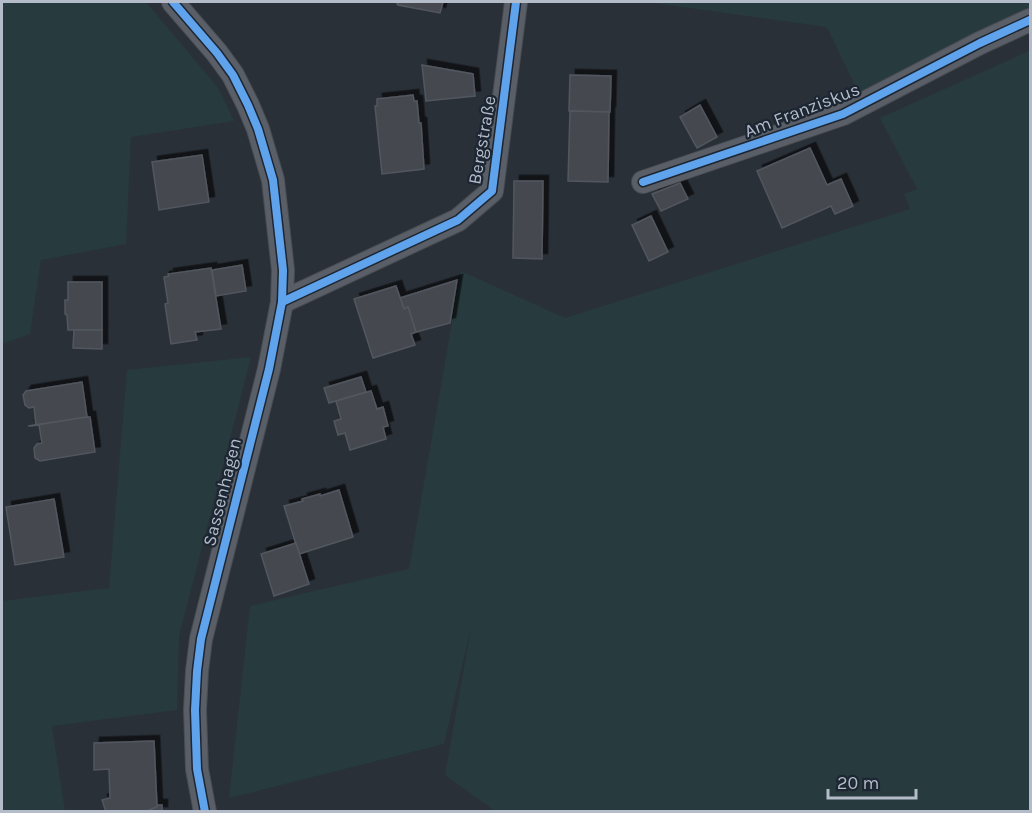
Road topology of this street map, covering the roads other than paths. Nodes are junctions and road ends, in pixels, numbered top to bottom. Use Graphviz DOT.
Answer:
graph roads {
  1 [pos="173,2"];
  2 [pos="516,2"];
  3 [pos="1030,20"];
  4 [pos="643,182"];
  5 [pos="282,302"];
  6 [pos="205,812"];
  1 -- 5 [label="street, Sassenhagen"];
  2 -- 5 [label="street, Bergstraße"];
  3 -- 4 [label="street, Am Franziskus"];
  5 -- 6 [label="street, Sassenhagen"];
}
